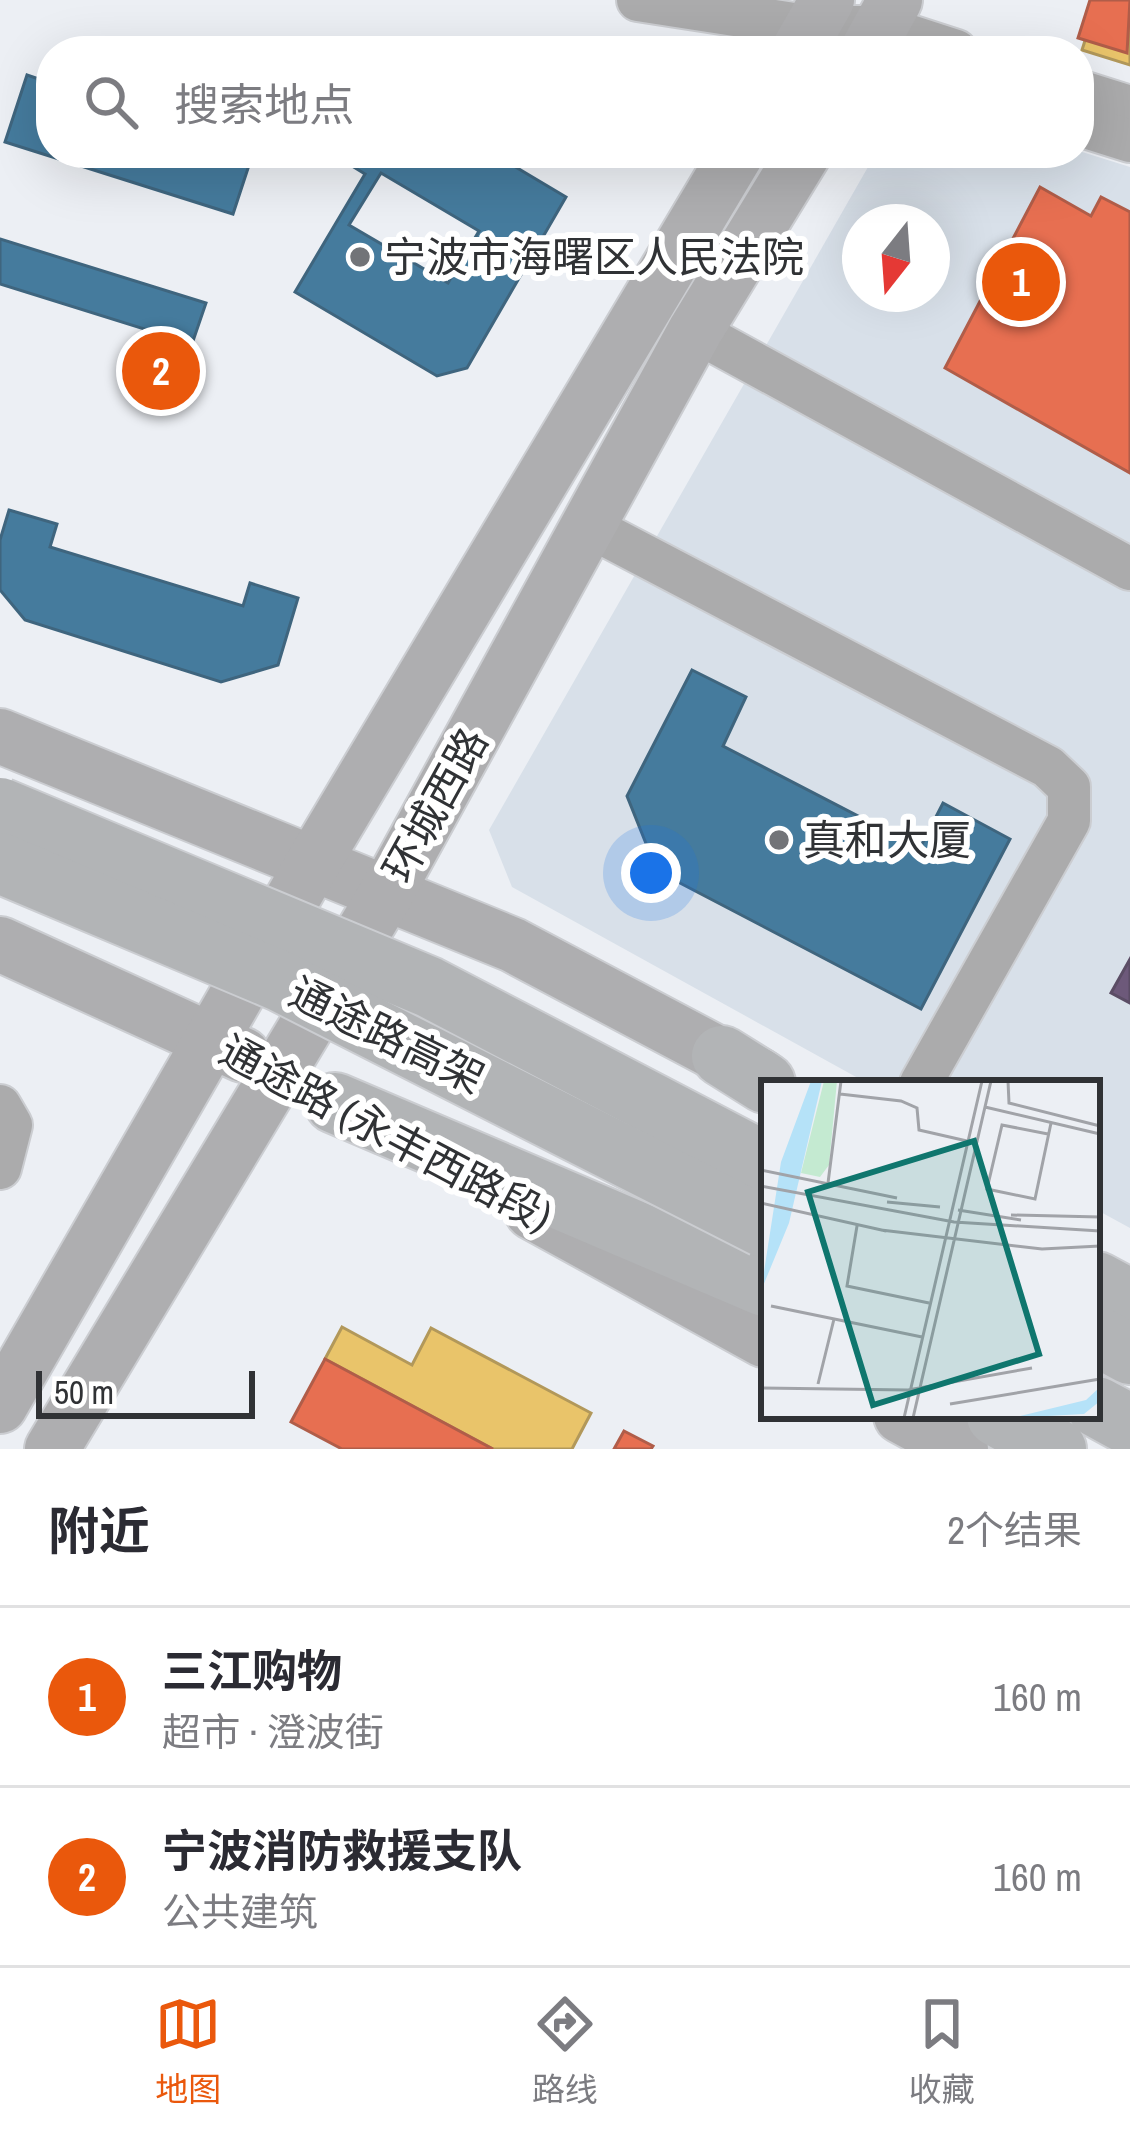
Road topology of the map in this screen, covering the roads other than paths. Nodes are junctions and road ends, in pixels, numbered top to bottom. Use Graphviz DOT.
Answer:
graph roads {
  1 [pos="638,0"];
  2 [pos="848,30"];
  3 [pos="879,36"];
  4 [pos="1094,96"];
  5 [pos="1130,107"];
  6 [pos="1094,130"];
  7 [pos="1130,141"];
  8 [pos="728,168"];
  9 [pos="795,168"];
  10 [pos="695,331"];
  11 [pos="588,526"];
  12 [pos="1130,568"];
  13 [pos="0,736"];
  14 [pos="0,808"];
  15 [pos="0,863"];
  16 [pos="313,863"];
  17 [pos="386,893"];
  18 [pos="6,949"];
  19 [pos="212,1038"];
  20 [pos="276,1072"];
  21 [pos="753,1074"];
  22 [pos="923,1080"];
  23 [pos="334,1103"];
  24 [pos="0,1106"];
  25 [pos="761,1160"];
  26 [pos="0,1168"];
  27 [pos="1100,1257"];
  28 [pos="754,1260"];
  29 [pos="1130,1273"];
  30 [pos="1100,1284"];
  31 [pos="1130,1300"];
  32 [pos="761,1338"];
  33 [pos="1100,1338"];
  34 [pos="1130,1354"];
  35 [pos="8,1373"];
  36 [pos="1100,1410"];
  37 [pos="906,1419"];
  38 [pos="1002,1419"];
  39 [pos="1130,1425"];
  40 [pos="52,1449"];
  41 [pos="961,1449"];
  42 [pos="1056,1449"];
  1 -- 2 [label="street"];
  2 -- 3 [label="street"];
  4 -- 5 [label="street"];
  6 -- 7 [label="street"];
  8 -- 16 [label="main road"];
  9 -- 10 [label="main road, 环城西路"];
  10 -- 11 [label="main road, 环城西路"];
  10 -- 12 [label="street"];
  11 -- 17 [label="main road, 环城西路"];
  11 -- 22 [label="street"];
  13 -- 16 [label="main road"];
  14 -- 25 [label="highway, 通途路高架, bridge"];
  15 -- 28 [label="highway, 通途路高架, bridge"];
  16 -- 17 [label="main road"];
  16 -- 19 [label="main road"];
  17 -- 20 [label="main road, 环城西路"];
  17 -- 21 [label="main road"];
  18 -- 19 [label="main road, 通途路 (永丰西路段)"];
  19 -- 20 [label="main road, 通途路 (永丰西路段)"];
  19 -- 35 [label="main road"];
  20 -- 23 [label="main road, 通途路 (永丰西路段)"];
  20 -- 40 [label="main road, 环城西路"];
  23 -- 28 [label="highway"];
  23 -- 32 [label="main road, 通途路 (永丰西路段)"];
  24 -- 26 [label="street"];
  27 -- 29 [label="main road"];
  30 -- 31 [label="highway"];
  33 -- 34 [label="highway"];
  36 -- 39 [label="highway"];
  37 -- 41 [label="main road"];
  38 -- 42 [label="highway"];
}
